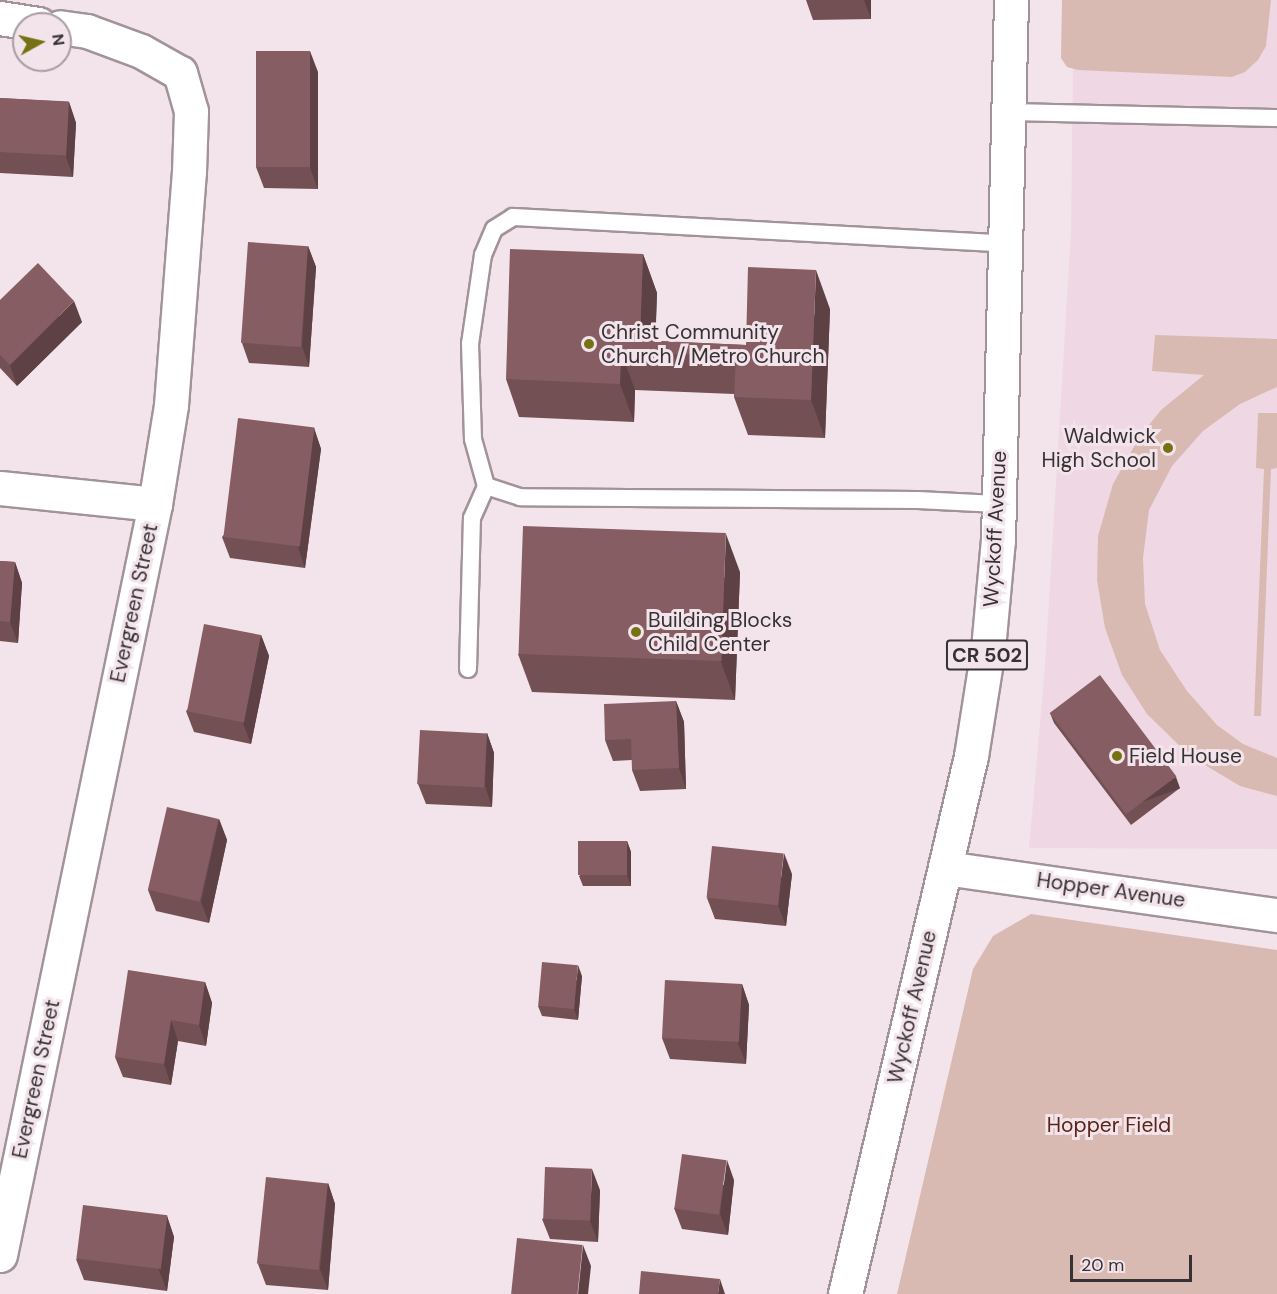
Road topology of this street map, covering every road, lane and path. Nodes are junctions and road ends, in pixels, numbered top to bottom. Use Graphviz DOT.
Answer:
graph roads {
  1 [pos="1011,0"];
  2 [pos="72,29"];
  3 [pos="1008,112"];
  4 [pos="1277,118"];
  5 [pos="1005,244"];
  6 [pos="486,486"];
  7 [pos="0,488"];
  8 [pos="155,504"];
  9 [pos="999,504"];
  10 [pos="468,669"];
  11 [pos="945,868"];
  12 [pos="1277,915"];
  13 [pos="0,1255"];
  14 [pos="845,1294"];
  1 -- 3 [label="street, Wyckoff Avenue / CR 502"];
  2 -- 8 [label="street, Evergreen Street"];
  3 -- 4 [label="lane"];
  3 -- 5 [label="street, Wyckoff Avenue / CR 502"];
  5 -- 6 [label="lane"];
  5 -- 9 [label="street, Wyckoff Avenue / CR 502"];
  6 -- 9 [label="lane"];
  6 -- 10 [label="lane"];
  7 -- 8 [label="street"];
  8 -- 13 [label="street, Evergreen Street"];
  9 -- 11 [label="street, Wyckoff Avenue / CR 502"];
  11 -- 12 [label="street, Hopper Avenue"];
  11 -- 14 [label="street, Wyckoff Avenue / CR 502"];
}
